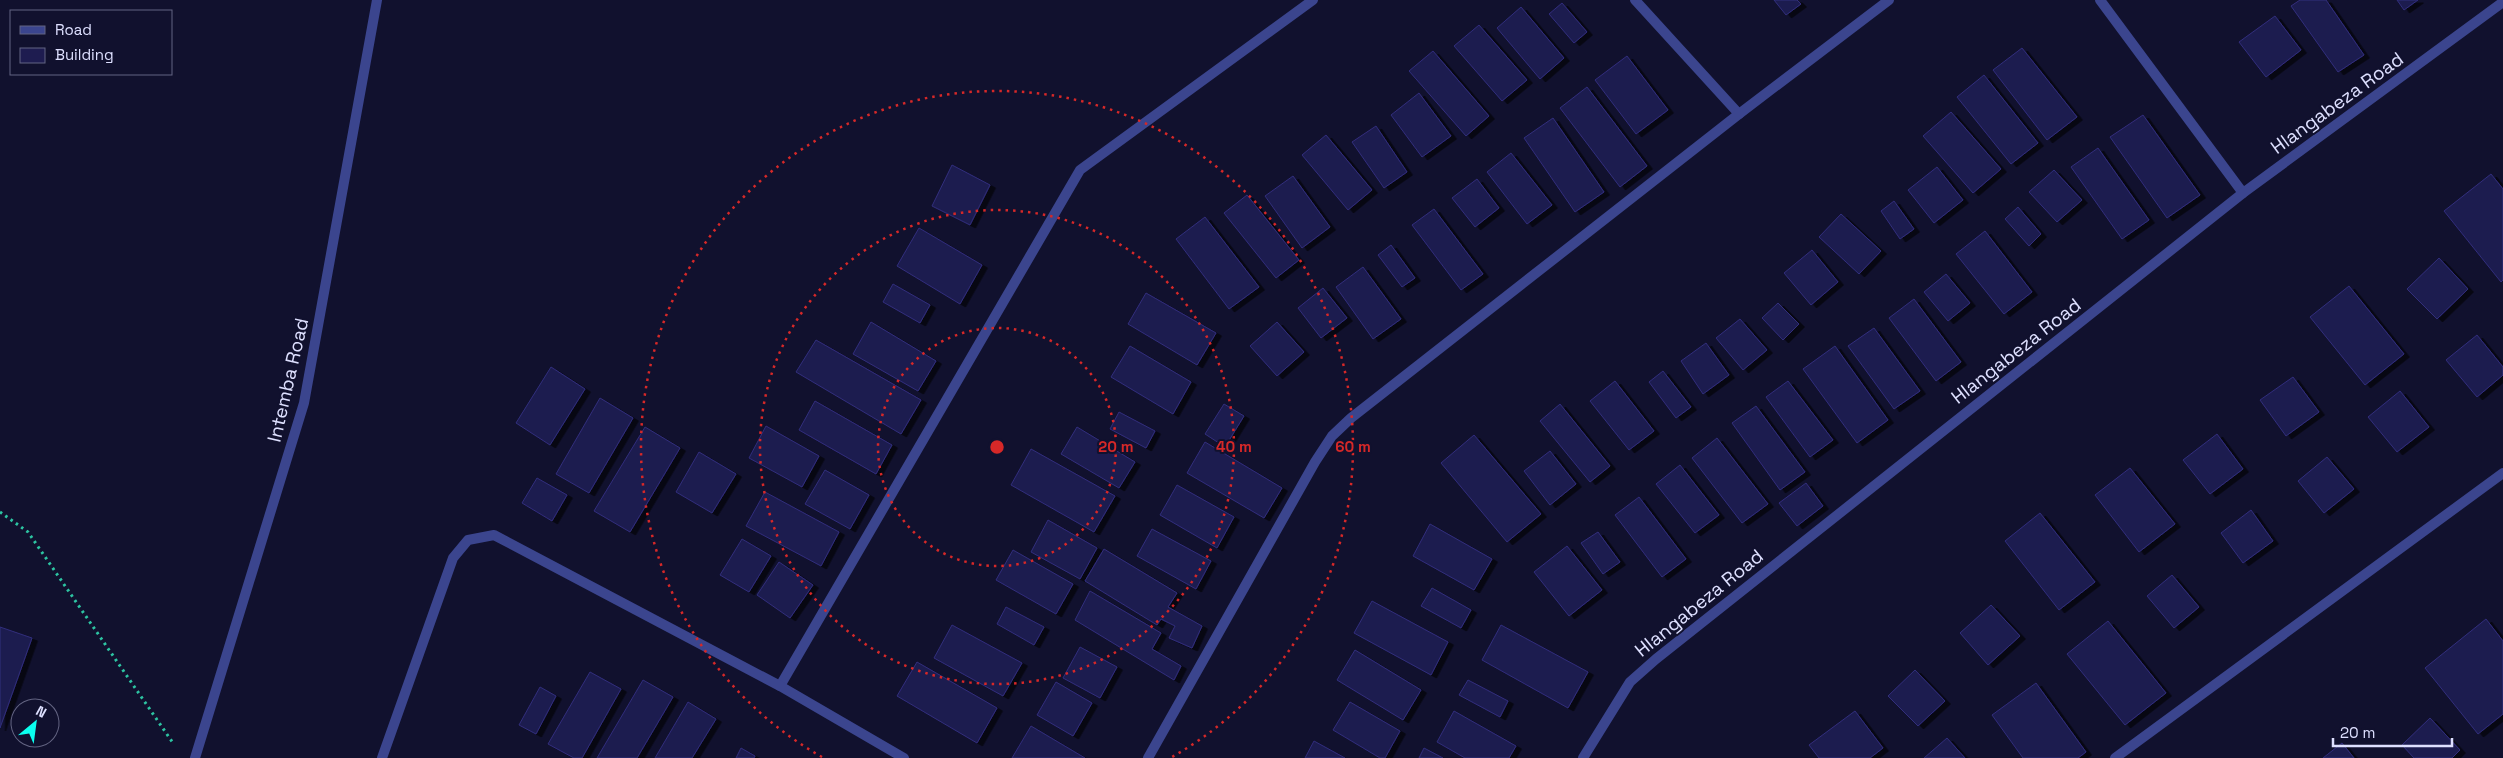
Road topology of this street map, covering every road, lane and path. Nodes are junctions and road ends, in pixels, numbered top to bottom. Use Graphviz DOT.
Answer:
graph roads {
  1 [pos="377,0"];
  2 [pos="1313,0"];
  3 [pos="1635,0"];
  4 [pos="1889,0"];
  5 [pos="2100,0"];
  6 [pos="2503,2"];
  7 [pos="1738,114"];
  8 [pos="2244,193"];
  9 [pos="2503,473"];
  10 [pos="0,512"];
  11 [pos="780,686"];
  12 [pos="178,750"];
  13 [pos="195,758"];
  14 [pos="382,758"];
  15 [pos="904,758"];
  16 [pos="1148,758"];
  17 [pos="1583,758"];
  18 [pos="2115,758"];
  1 -- 13 [label="street, Intemba Road"];
  2 -- 11 [label="street"];
  3 -- 7 [label="street"];
  4 -- 7 [label="street"];
  5 -- 8 [label="street"];
  6 -- 8 [label="street, Hlangabeza Road"];
  7 -- 16 [label="street"];
  8 -- 17 [label="street, Hlangabeza Road"];
  9 -- 18 [label="street"];
  10 -- 12 [label="path"];
  11 -- 14 [label="street"];
  11 -- 15 [label="street"];
}
